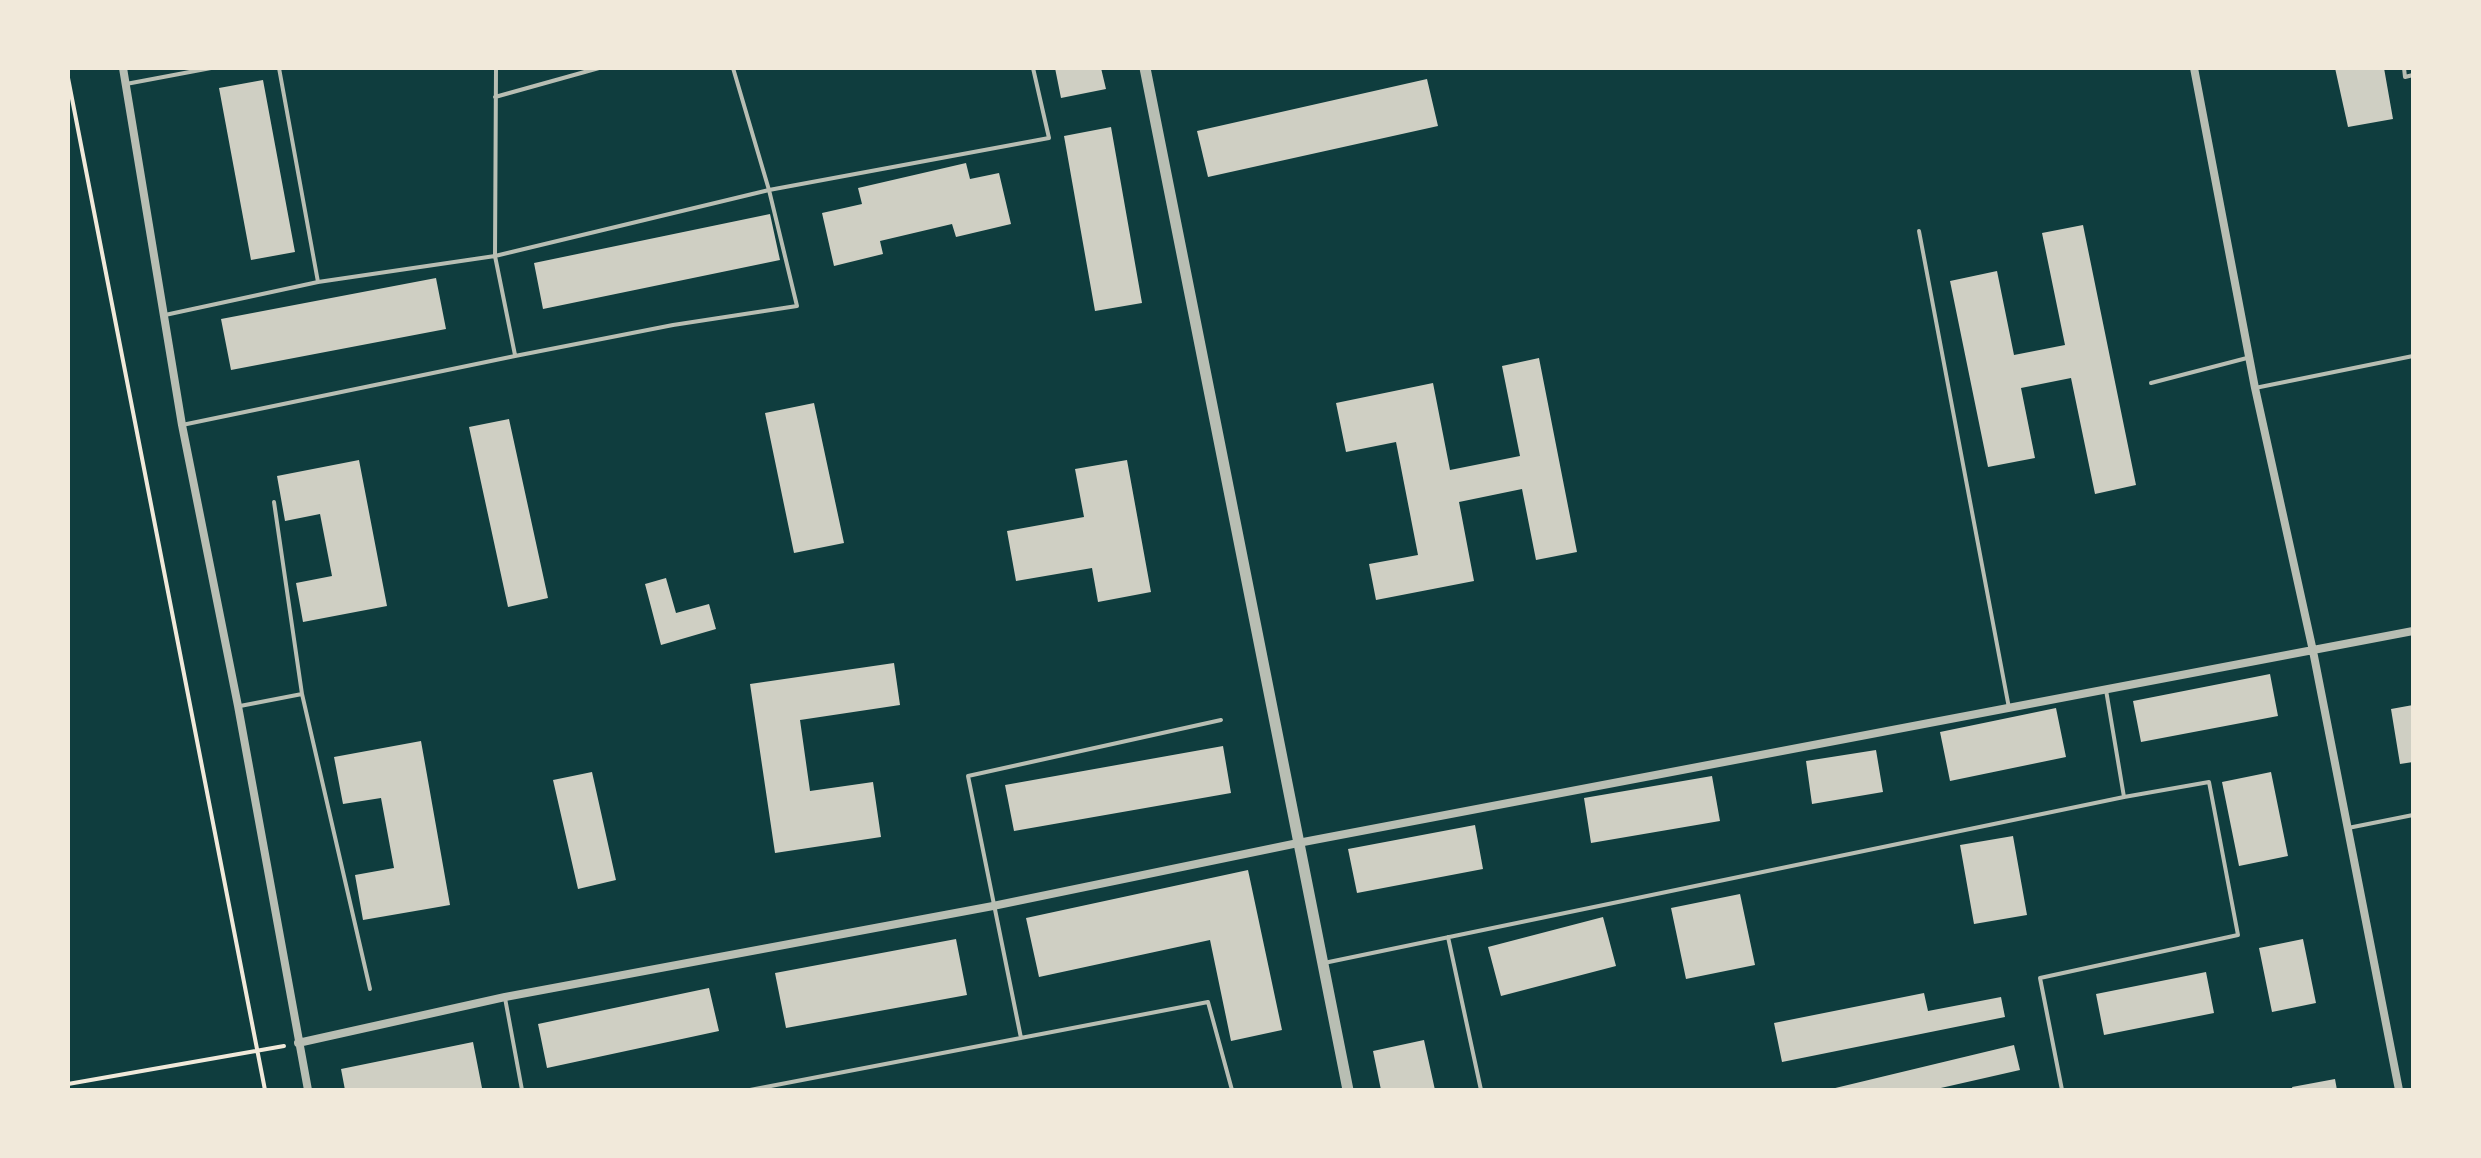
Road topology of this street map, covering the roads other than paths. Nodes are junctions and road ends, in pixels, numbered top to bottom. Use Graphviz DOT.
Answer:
graph roads {
  1 [pos="123,68"];
  2 [pos="211,68"];
  3 [pos="279,68"];
  4 [pos="496,68"];
  5 [pos="599,68"];
  6 [pos="733,68"];
  7 [pos="1033,68"];
  8 [pos="1145,68"];
  9 [pos="2194,68"];
  10 [pos="2404,68"];
  11 [pos="2413,75"];
  12 [pos="126,84"];
  13 [pos="495,97"];
  14 [pos="769,190"];
  15 [pos="1919,231"];
  16 [pos="495,256"];
  17 [pos="318,282"];
  18 [pos="163,315"];
  19 [pos="515,356"];
  20 [pos="2413,356"];
  21 [pos="2249,357"];
  22 [pos="2151,383"];
  23 [pos="2255,388"];
  24 [pos="182,425"];
  25 [pos="274,502"];
  26 [pos="2413,631"];
  27 [pos="2313,651"];
  28 [pos="2106,690"];
  29 [pos="302,694"];
  30 [pos="238,706"];
  31 [pos="2009,708"];
  32 [pos="1221,720"];
  33 [pos="2124,797"];
  34 [pos="2413,815"];
  35 [pos="2348,828"];
  36 [pos="1298,843"];
  37 [pos="993,906"];
  38 [pos="1448,937"];
  39 [pos="1323,963"];
  40 [pos="370,989"];
  41 [pos="505,997"];
  42 [pos="1021,1038"];
  43 [pos="298,1043"];
  44 [pos="308,1090"];
  45 [pos="522,1090"];
  46 [pos="750,1090"];
  47 [pos="1232,1090"];
  48 [pos="1348,1090"];
  49 [pos="1481,1090"];
  50 [pos="2062,1090"];
  51 [pos="2399,1090"];
  1 -- 12 [label="street"];
  2 -- 12 [label="lane"];
  3 -- 17 [label="lane"];
  4 -- 13 [label="lane"];
  5 -- 13 [label="lane"];
  6 -- 14 [label="lane"];
  7 -- 14 [label="lane"];
  8 -- 36 [label="street"];
  9 -- 21 [label="street"];
  10 -- 11 [label="lane"];
  12 -- 18 [label="street"];
  13 -- 16 [label="lane"];
  14 -- 16 [label="lane"];
  14 -- 19 [label="lane"];
  15 -- 31 [label="lane"];
  16 -- 17 [label="lane"];
  16 -- 19 [label="lane"];
  17 -- 18 [label="lane"];
  18 -- 24 [label="street"];
  19 -- 24 [label="lane"];
  20 -- 23 [label="lane"];
  21 -- 22 [label="lane"];
  21 -- 23 [label="street"];
  23 -- 27 [label="street"];
  24 -- 30 [label="street"];
  25 -- 29 [label="lane"];
  26 -- 27 [label="street"];
  27 -- 28 [label="street"];
  27 -- 35 [label="street"];
  28 -- 31 [label="street"];
  28 -- 33 [label="lane"];
  29 -- 30 [label="lane"];
  29 -- 40 [label="lane"];
  30 -- 43 [label="street"];
  31 -- 36 [label="street"];
  32 -- 37 [label="lane"];
  33 -- 38 [label="lane"];
  33 -- 50 [label="lane"];
  34 -- 35 [label="lane"];
  35 -- 51 [label="street"];
  36 -- 37 [label="street"];
  36 -- 39 [label="street"];
  37 -- 41 [label="street"];
  37 -- 42 [label="lane"];
  38 -- 39 [label="lane"];
  38 -- 49 [label="lane"];
  39 -- 48 [label="street"];
  41 -- 43 [label="street"];
  41 -- 45 [label="lane"];
  42 -- 46 [label="lane"];
  42 -- 47 [label="lane"];
  43 -- 44 [label="street"];
}
